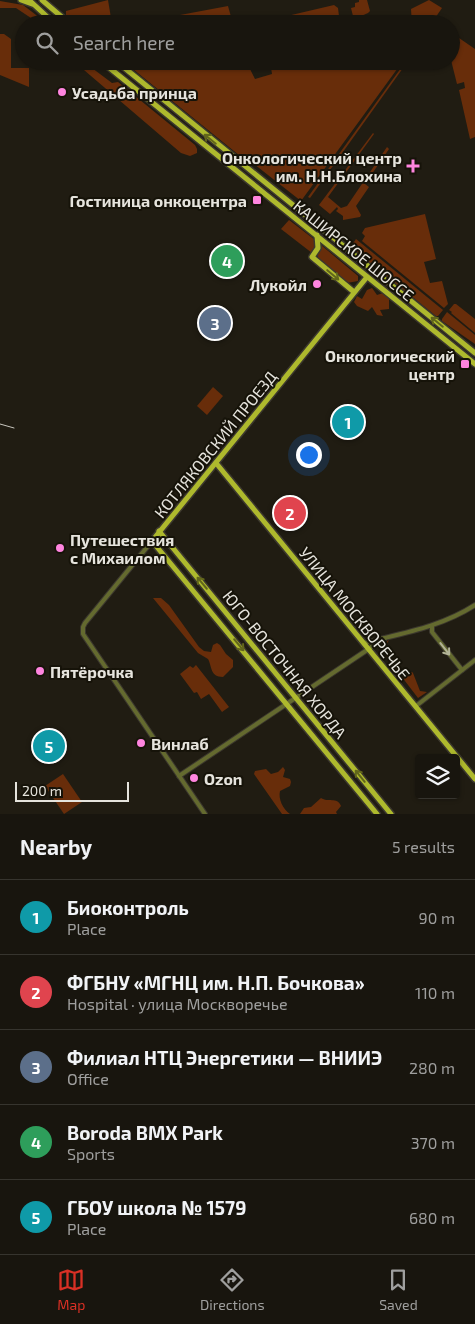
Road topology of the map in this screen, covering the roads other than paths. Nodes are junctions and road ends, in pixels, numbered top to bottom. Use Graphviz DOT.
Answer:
graph roads {
  1 [pos="21,0"];
  2 [pos="29,0"];
  3 [pos="42,0"];
  4 [pos="36,7"];
  5 [pos="45,15"];
  6 [pos="60,15"];
  7 [pos="112,70"];
  8 [pos="127,70"];
  9 [pos="317,235"];
  10 [pos="366,266"];
  11 [pos="367,277"];
  12 [pos="354,292"];
  13 [pos="475,353"];
  14 [pos="475,364"];
  15 [pos="216,463"];
  16 [pos="159,531"];
  17 [pos="152,541"];
  18 [pos="475,605"];
  19 [pos="432,626"];
  20 [pos="385,638"];
  21 [pos="364,643"];
  22 [pos="370,649"];
  23 [pos="475,660"];
  24 [pos="462,670"];
  25 [pos="297,698"];
  26 [pos="287,704"];
  27 [pos="416,706"];
  28 [pos="179,776"];
  29 [pos="475,778"];
  30 [pos="205,814"];
  31 [pos="377,814"];
  32 [pos="391,814"];
  1 -- 4 [label="main road"];
  2 -- 4 [label="main road"];
  3 -- 6 [label="main road"];
  4 -- 5 [label="main road"];
  7 -- 9 [label="main road, КАШИРСКОЕ ШОССЕ"];
  10 -- 8 [label="main road, КАШИРСКОЕ ШОССЕ, one-way"];
  9 -- 11 [label="main road, КАШИРСКОЕ ШОССЕ"];
  9 -- 12 [label="main road, one-way"];
  10 -- 11 [label="street"];
  13 -- 10 [label="main road, КАШИРСКОЕ ШОССЕ, one-way"];
  11 -- 12 [label="main road, КОТЛЯКОВСКИЙ ПРОЕЗД"];
  11 -- 14 [label="main road, КАШИРСКОЕ ШОССЕ"];
  12 -- 15 [label="main road, КОТЛЯКОВСКИЙ ПРОЕЗД"];
  15 -- 16 [label="main road, КОТЛЯКОВСКИЙ ПРОЕЗД"];
  15 -- 21 [label="main road, УЛИЦА МОСКВОРЕЧЬЕ"];
  16 -- 17 [label="main road, КОТЛЯКОВСКИЙ ПРОЕЗД"];
  25 -- 16 [label="main road, ЮГО-ВОСТОЧНАЯ ХОРДА, one-way"];
  17 -- 26 [label="main road, ЮГО-ВОСТОЧНАЯ ХОРДА, one-way"];
  17 -- 28 [label="street, КОТЛЯКОВСКИЙ ПРОЕЗД"];
  18 -- 19 [label="street"];
  19 -- 20 [label="street"];
  19 -- 24 [label="street, one-way"];
  20 -- 21 [label="street"];
  20 -- 22 [label="street"];
  21 -- 22 [label="main road, УЛИЦА МОСКВОРЕЧЬЕ"];
  22 -- 25 [label="street"];
  22 -- 27 [label="main road, УЛИЦА МОСКВОРЕЧЬЕ"];
  23 -- 24 [label="street"];
  24 -- 27 [label="street"];
  25 -- 26 [label="street"];
  32 -- 25 [label="main road, ЮГО-ВОСТОЧНАЯ ХОРДА, one-way"];
  26 -- 28 [label="street"];
  26 -- 31 [label="main road, ЮГО-ВОСТОЧНАЯ ХОРДА"];
  27 -- 29 [label="main road, УЛИЦА МОСКВОРЕЧЬЕ"];
  28 -- 30 [label="street"];
}
